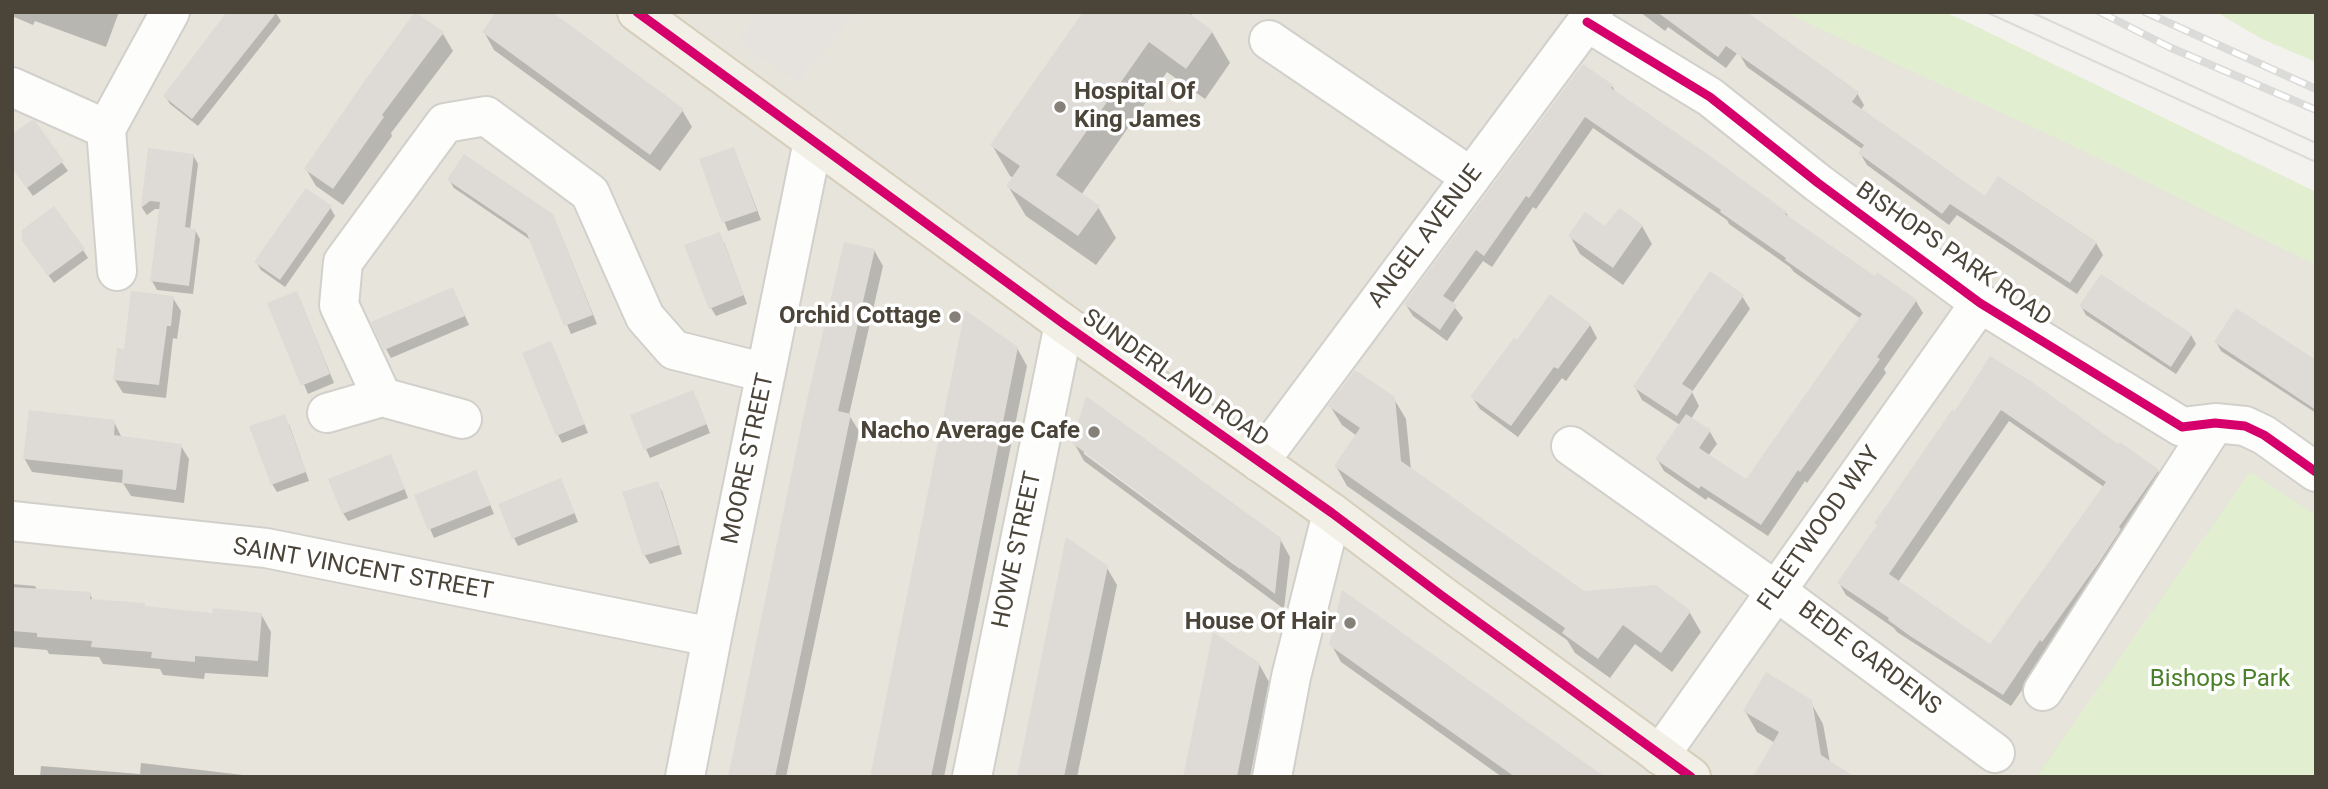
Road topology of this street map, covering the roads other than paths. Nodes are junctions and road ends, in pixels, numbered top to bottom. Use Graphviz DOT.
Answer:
graph roads {
  1 [pos="170,12"];
  2 [pos="636,12"];
  3 [pos="1590,17"];
  4 [pos="1269,40"];
  5 [pos="12,87"];
  6 [pos="106,129"];
  7 [pos="813,141"];
  8 [pos="1471,177"];
  9 [pos="117,271"];
  10 [pos="1980,303"];
  11 [pos="1064,324"];
  12 [pos="766,373"];
  13 [pos="382,397"];
  14 [pos="327,413"];
  15 [pos="462,419"];
  16 [pos="2215,423"];
  17 [pos="1571,446"];
  18 [pos="1259,462"];
  19 [pos="2316,472"];
  20 [pos="1332,513"];
  21 [pos="12,521"];
  22 [pos="1776,591"];
  23 [pos="712,637"];
  24 [pos="2043,691"];
  25 [pos="1995,753"];
  26 [pos="1660,755"];
  27 [pos="685,777"];
  28 [pos="972,777"];
  29 [pos="1272,777"];
  30 [pos="1691,777"];
  1 -- 6 [label="street"];
  2 -- 7 [label="main road, SUNDERLAND ROAD"];
  3 -- 8 [label="street, ANGEL AVENUE"];
  3 -- 10 [label="street, BISHOPS PARK ROAD"];
  4 -- 8 [label="street"];
  5 -- 6 [label="street"];
  6 -- 9 [label="street"];
  7 -- 11 [label="main road, SUNDERLAND ROAD"];
  7 -- 12 [label="street, MOORE STREET"];
  8 -- 18 [label="street, ANGEL AVENUE"];
  10 -- 16 [label="street, BISHOPS PARK ROAD"];
  10 -- 22 [label="street, FLEETWOOD WAY"];
  11 -- 18 [label="main road, SUNDERLAND ROAD"];
  11 -- 28 [label="street, HOWE STREET"];
  12 -- 13 [label="street"];
  12 -- 23 [label="street, MOORE STREET"];
  13 -- 14 [label="street"];
  13 -- 15 [label="street"];
  16 -- 19 [label="street, BISHOPS PARK ROAD"];
  16 -- 24 [label="street"];
  17 -- 22 [label="street, BEDE GARDENS"];
  18 -- 20 [label="main road, SUNDERLAND ROAD"];
  20 -- 26 [label="main road, SUNDERLAND ROAD"];
  20 -- 29 [label="street"];
  21 -- 23 [label="street, SAINT VINCENT STREET"];
  22 -- 25 [label="street, BEDE GARDENS"];
  22 -- 26 [label="street, FLEETWOOD WAY"];
  23 -- 27 [label="street, MOORE STREET"];
  26 -- 30 [label="main road, SUNDERLAND ROAD"];
}
